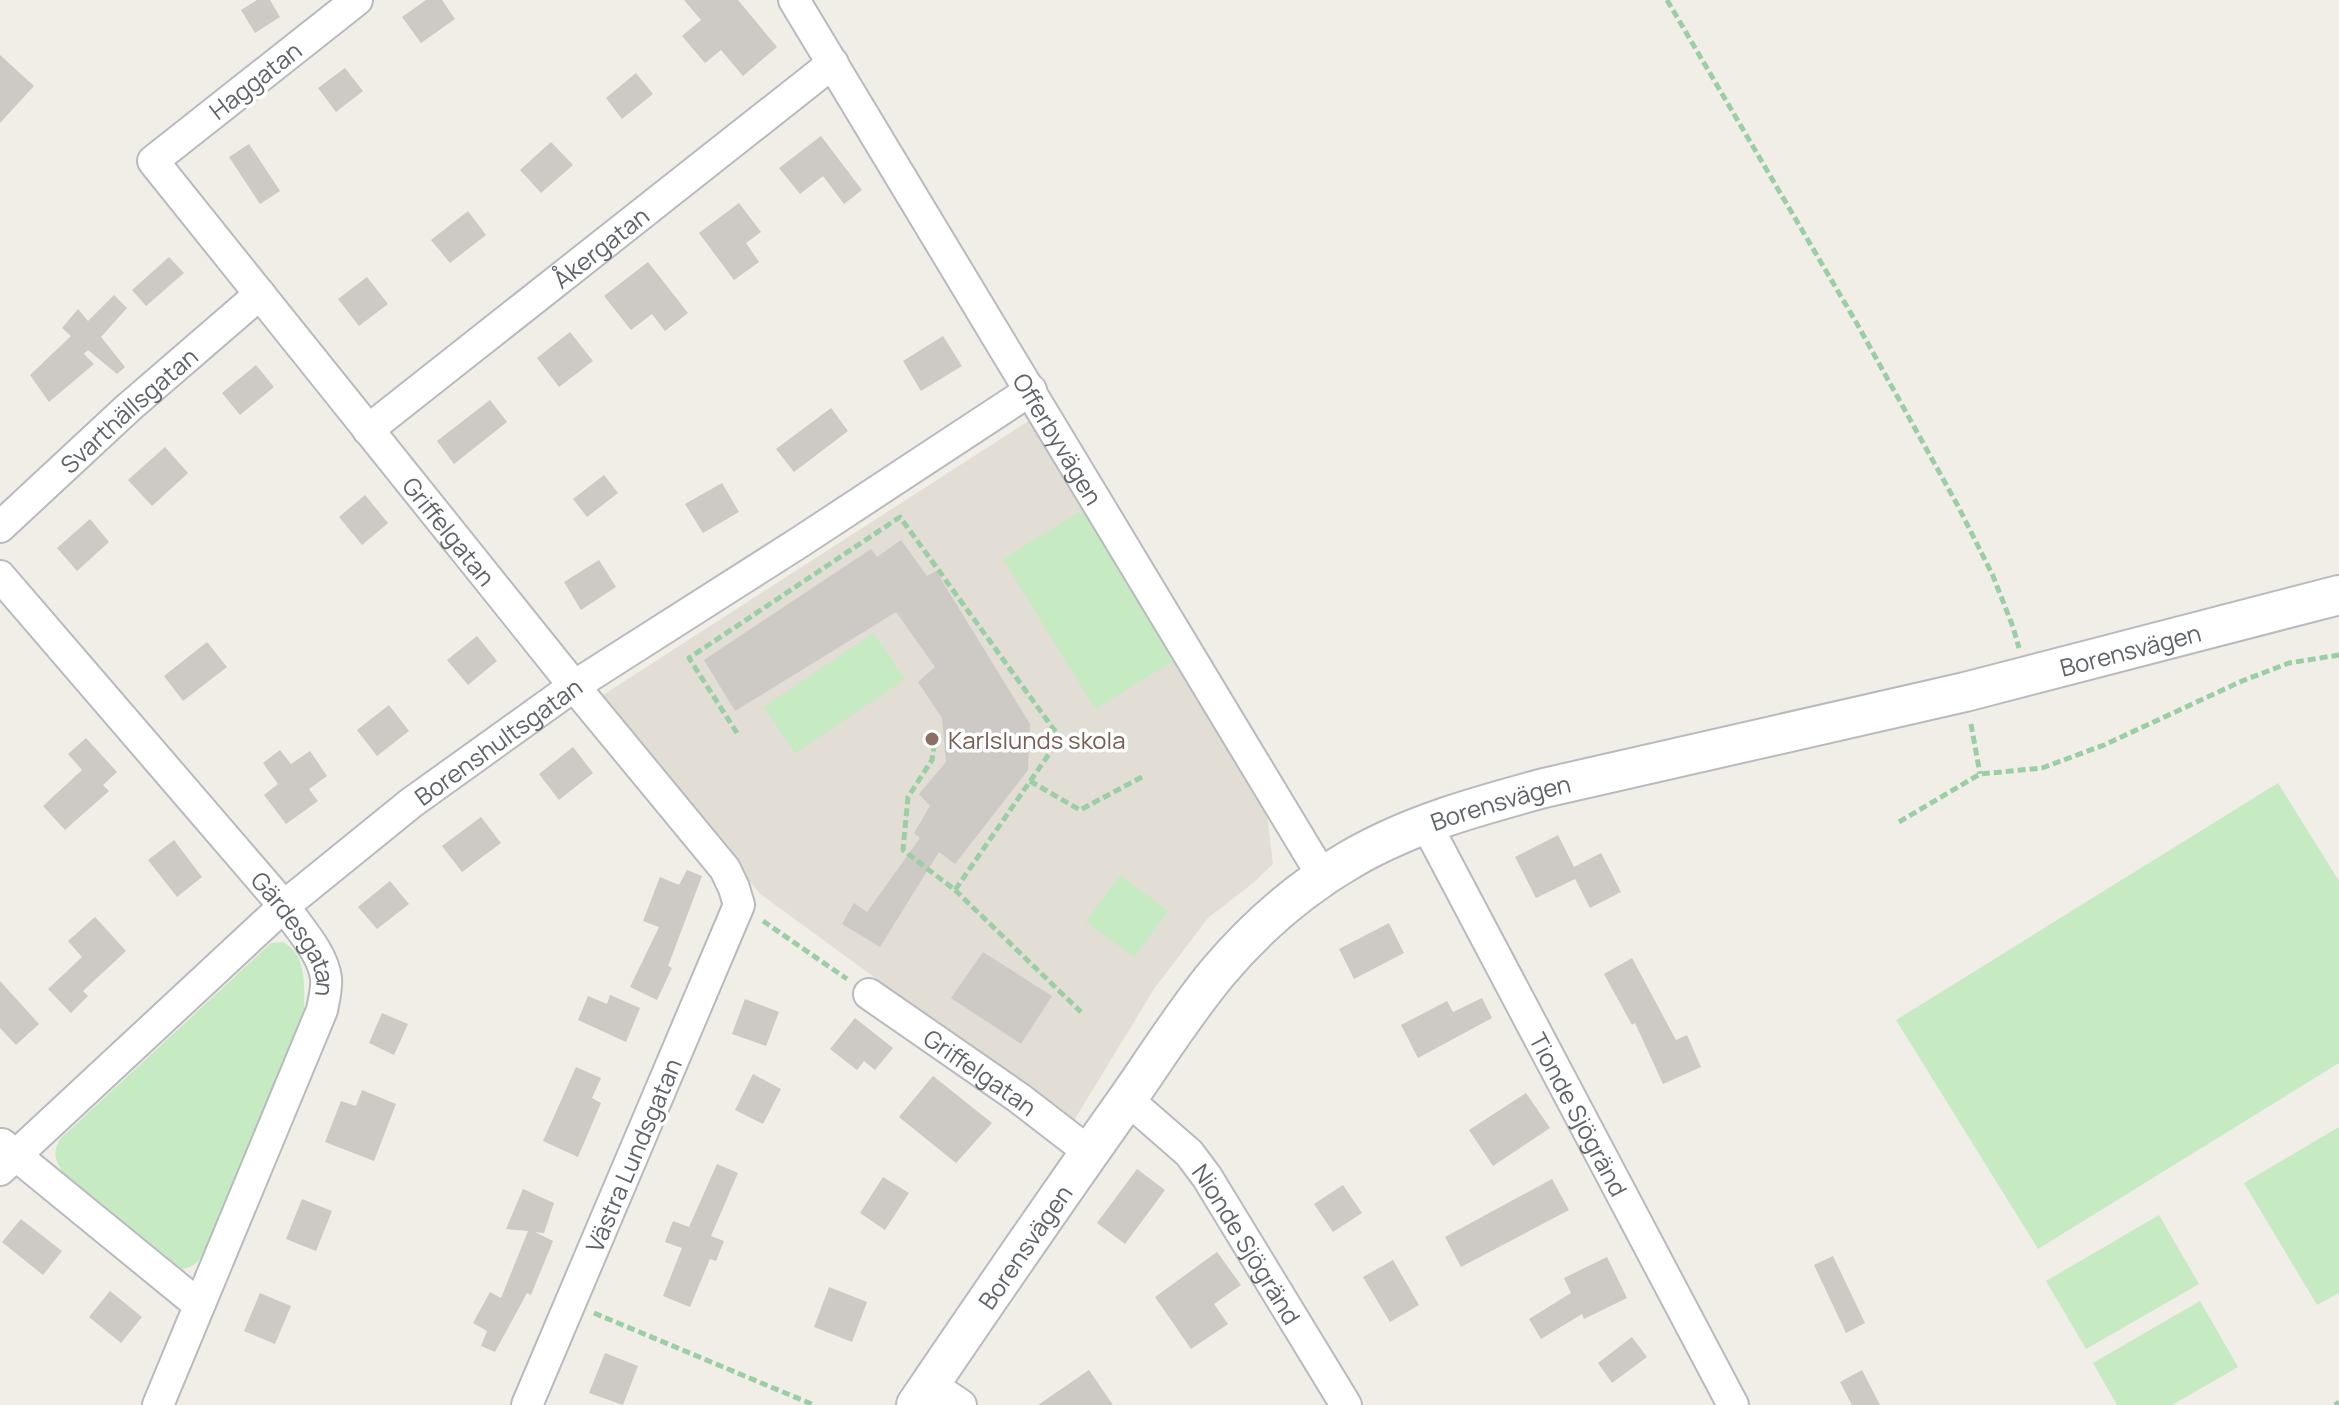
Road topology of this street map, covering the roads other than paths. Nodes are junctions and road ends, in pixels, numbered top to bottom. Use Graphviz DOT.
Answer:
graph roads {
  1 [pos="357,0"];
  2 [pos="794,0"];
  3 [pos="833,63"];
  4 [pos="153,161"];
  5 [pos="260,294"];
  6 [pos="1031,390"];
  7 [pos="368,430"];
  8 [pos="0,527"];
  9 [pos="0,576"];
  10 [pos="2339,595"];
  11 [pos="574,686"];
  12 [pos="1426,824"];
  13 [pos="1323,877"];
  14 [pos="739,905"];
  15 [pos="284,906"];
  16 [pos="869,994"];
  17 [pos="1127,1099"];
  18 [pos="1089,1152"];
  19 [pos="5,1156"];
  20 [pos="199,1305"];
  21 [pos="923,1394"];
  22 [pos="158,1405"];
  23 [pos="527,1405"];
  24 [pos="961,1405"];
  25 [pos="1346,1405"];
  26 [pos="1733,1405"];
  1 -- 4 [label="street, Haggatan"];
  2 -- 3 [label="street, Offerbyvägen"];
  3 -- 6 [label="street, Offerbyvägen"];
  3 -- 7 [label="street, Åkergatan"];
  4 -- 5 [label="street, Griffelgatan"];
  5 -- 7 [label="street, Griffelgatan"];
  5 -- 8 [label="street, Svarthällsgatan"];
  6 -- 11 [label="street, Borenshultsgatan"];
  6 -- 13 [label="street, Offerbyvägen"];
  7 -- 11 [label="street, Griffelgatan"];
  9 -- 15 [label="street, Gärdesgatan"];
  10 -- 12 [label="street, Borensvägen"];
  11 -- 14 [label="street, Griffelgatan"];
  11 -- 15 [label="street, Borenshultsgatan"];
  12 -- 13 [label="street, Borensvägen"];
  12 -- 26 [label="street, Tionde Sjögränd"];
  13 -- 17 [label="street, Borensvägen"];
  14 -- 23 [label="street, Västra Lundsgatan"];
  15 -- 19 [label="street, Borenshultsgatan"];
  15 -- 20 [label="street, Gärdesgatan"];
  16 -- 18 [label="street, Griffelgatan"];
  17 -- 18 [label="street, Borensvägen"];
  17 -- 25 [label="street, Nionde Sjögränd"];
  18 -- 21 [label="street, Borensvägen"];
  19 -- 20 [label="street, Borenshultsgatan"];
  20 -- 22 [label="street, Gärdesgatan"];
  21 -- 24 [label="street"];
}
